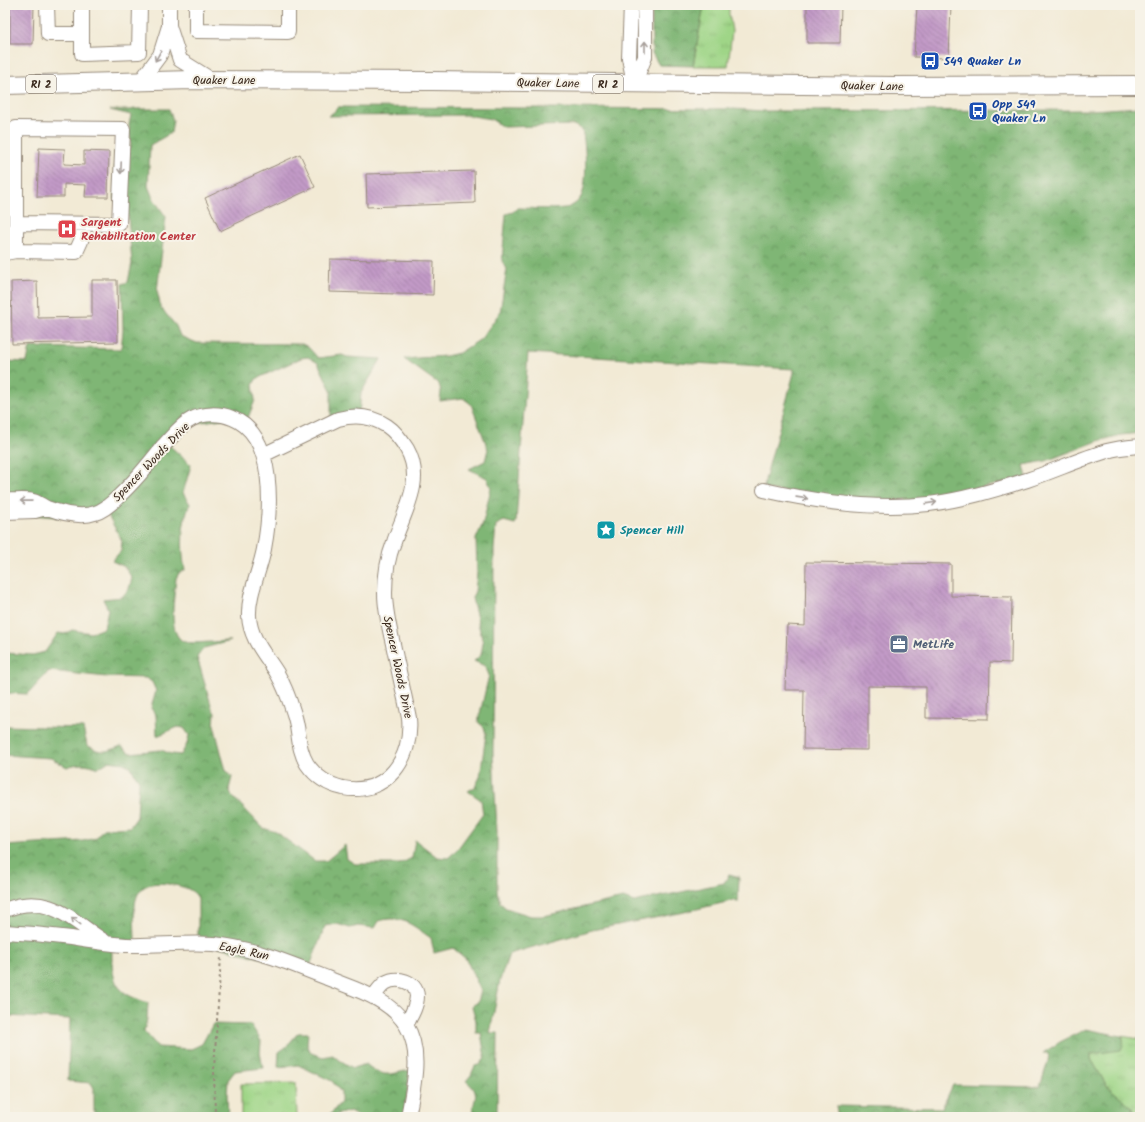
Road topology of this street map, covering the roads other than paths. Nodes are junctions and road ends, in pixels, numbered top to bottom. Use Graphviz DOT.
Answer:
graph roads {
  1 [pos="47,5"];
  2 [pos="82,5"];
  3 [pos="140,5"];
  4 [pos="169,5"];
  5 [pos="196,5"];
  6 [pos="288,5"];
  7 [pos="631,5"];
  8 [pos="645,5"];
  9 [pos="168,26"];
  10 [pos="82,34"];
  11 [pos="212,80"];
  12 [pos="140,82"];
  13 [pos="634,84"];
  14 [pos="5,85"];
  15 [pos="1140,85"];
  16 [pos="16,223"];
  17 [pos="84,224"];
  18 [pos="10,252"];
  19 [pos="1140,446"];
  20 [pos="263,455"];
  21 [pos="764,490"];
  22 [pos="5,500"];
  23 [pos="46,508"];
  24 [pos="5,512"];
  25 [pos="5,910"];
  26 [pos="5,932"];
  27 [pos="107,943"];
  28 [pos="373,997"];
  29 [pos="406,1025"];
  30 [pos="408,1117"];
  1 -- 10 [label="street"];
  2 -- 10 [label="street"];
  3 -- 10 [label="street"];
  4 -- 9 [label="street"];
  5 -- 6 [label="street"];
  7 -- 13 [label="street"];
  13 -- 8 [label="street, one-way"];
  9 -- 11 [label="street"];
  9 -- 12 [label="street, one-way"];
  11 -- 12 [label="main road, Quaker Lane / RI 2"];
  11 -- 13 [label="main road, Quaker Lane / RI 2"];
  12 -- 14 [label="main road, Quaker Lane / RI 2"];
  13 -- 15 [label="main road, Quaker Lane / RI 2"];
  16 -- 17 [label="street"];
  16 -- 17 [label="street, one-way"];
  16 -- 18 [label="street"];
  17 -- 18 [label="street"];
  21 -- 19 [label="street, one-way"];
  20 -- 20 [label="street, Spencer Woods Drive"];
  20 -- 23 [label="street, Spencer Woods Drive"];
  23 -- 22 [label="street, Spencer Woods Drive, one-way"];
  23 -- 24 [label="street, Spencer Woods Drive"];
  27 -- 25 [label="street, one-way"];
  26 -- 27 [label="street, Eagle Run"];
  27 -- 28 [label="street, Eagle Run"];
  28 -- 29 [label="street, Eagle Run"];
  28 -- 29 [label="street"];
  29 -- 30 [label="street, Eagle Run"];
}
